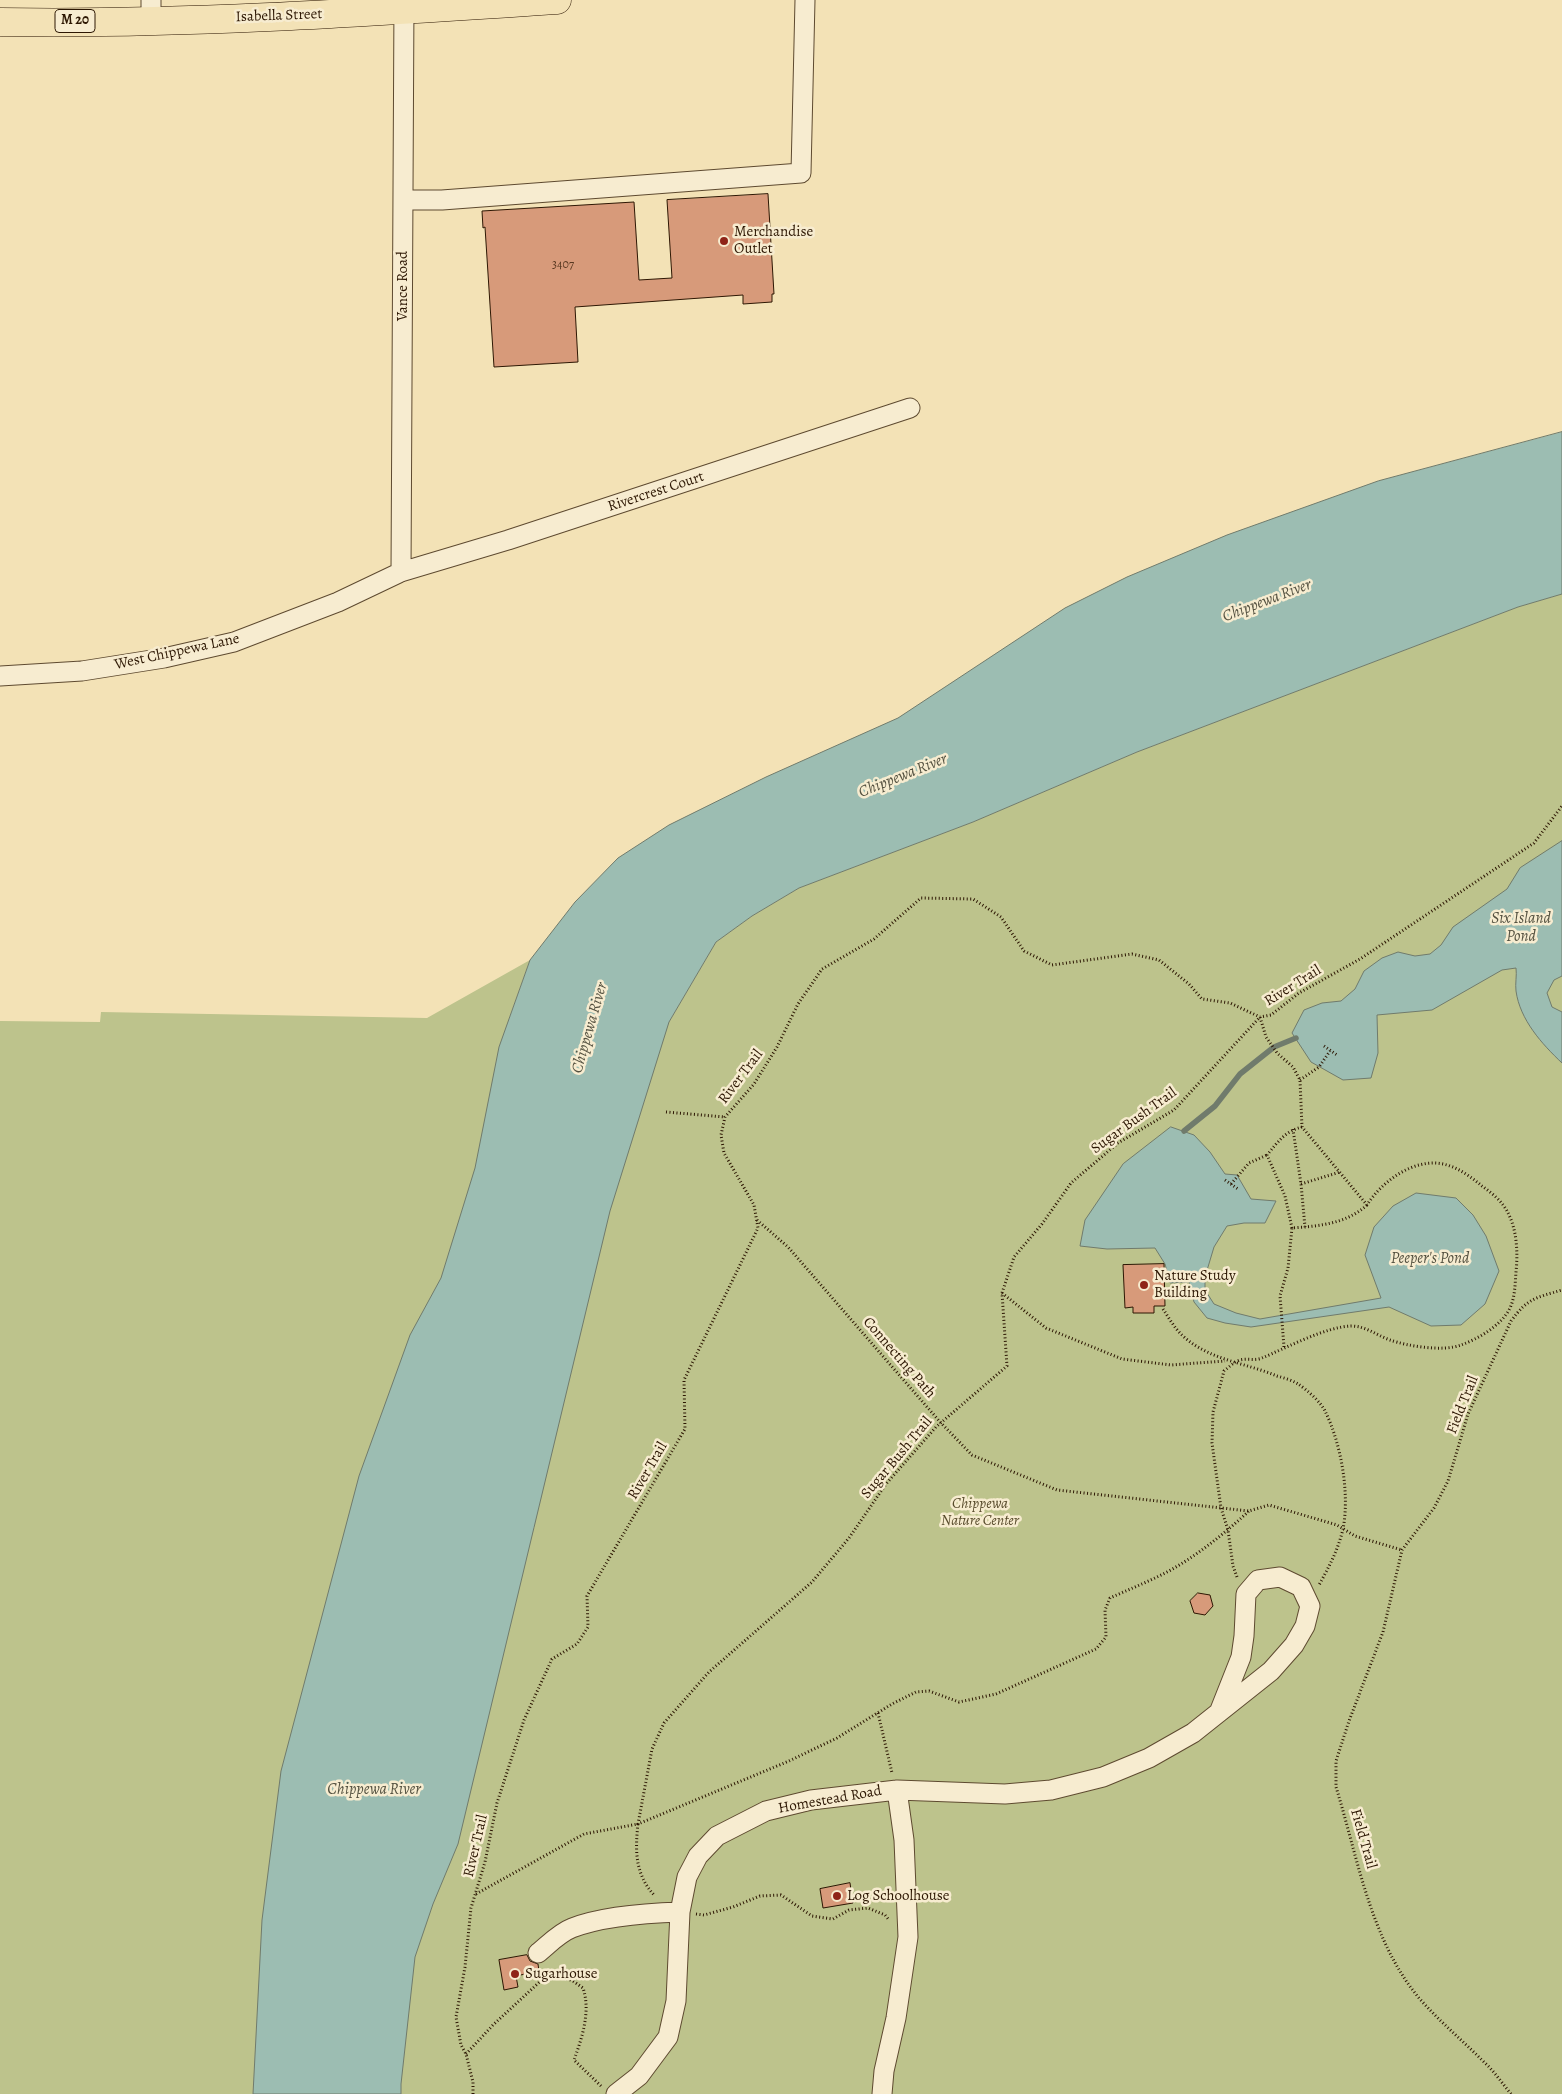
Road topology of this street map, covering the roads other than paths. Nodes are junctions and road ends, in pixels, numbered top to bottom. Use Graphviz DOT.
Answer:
graph roads {
  1 [pos="557,0"];
  2 [pos="805,0"];
  3 [pos="404,5"];
  4 [pos="253,8"];
  5 [pos="151,10"];
  6 [pos="0,22"];
  7 [pos="403,200"];
  8 [pos="910,408"];
  9 [pos="401,572"];
  10 [pos="0,676"];
  11 [pos="1220,1710"];
  12 [pos="897,1790"];
  13 [pos="680,1912"];
  14 [pos="538,1953"];
  15 [pos="609,2091"];
  16 [pos="882,2094"];
  1 -- 3 [label="highway, Isabella Street / M 20"];
  2 -- 7 [label="street"];
  3 -- 4 [label="highway, Isabella Street / M 20"];
  3 -- 7 [label="street, Vance Road"];
  4 -- 5 [label="highway, Isabella Street / M 20"];
  5 -- 6 [label="highway, Isabella Street / M 20"];
  7 -- 9 [label="street, Vance Road"];
  8 -- 9 [label="street, Rivercrest Court"];
  9 -- 10 [label="street, West Chippewa Lane"];
  11 -- 11 [label="street, Homestead Road"];
  11 -- 12 [label="street, Homestead Road"];
  12 -- 13 [label="street, Homestead Road"];
  12 -- 16 [label="street"];
  13 -- 14 [label="street"];
  13 -- 15 [label="street, Homestead Road"];
}
